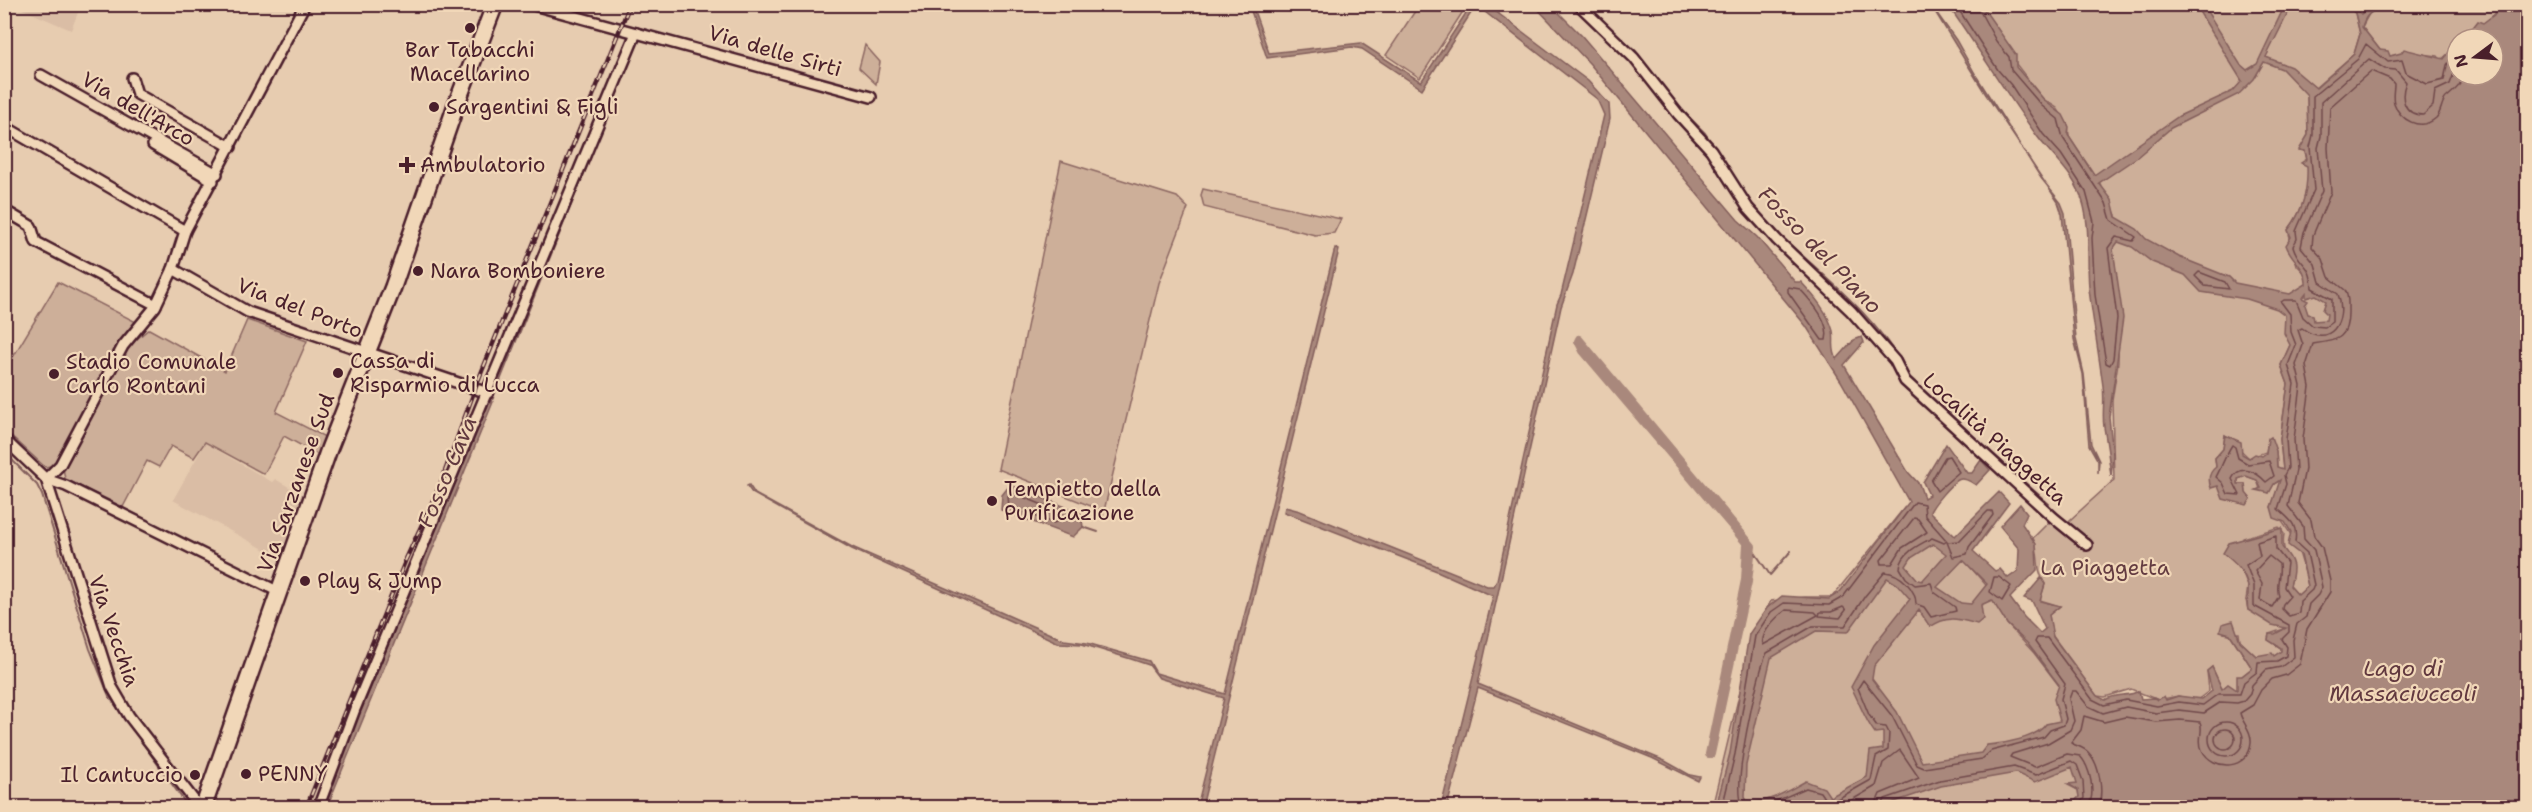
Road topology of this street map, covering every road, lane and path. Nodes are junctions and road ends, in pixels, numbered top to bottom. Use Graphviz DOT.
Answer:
graph roads {
  1 [pos="305,4"];
  2 [pos="495,4"];
  3 [pos="530,4"];
  4 [pos="1578,4"];
  5 [pos="639,33"];
  6 [pos="41,75"];
  7 [pos="132,78"];
  8 [pos="870,97"];
  9 [pos="4,126"];
  10 [pos="132,133"];
  11 [pos="231,147"];
  12 [pos="215,178"];
  13 [pos="4,210"];
  14 [pos="185,231"];
  15 [pos="173,269"];
  16 [pos="156,304"];
  17 [pos="367,352"];
  18 [pos="488,393"];
  19 [pos="4,439"];
  20 [pos="46,479"];
  21 [pos="2087,545"];
  22 [pos="279,592"];
  23 [pos="201,807"];
  24 [pos="318,807"];
  1 -- 11 [label="street"];
  2 -- 17 [label="main road, Via Sarzanese Sud"];
  3 -- 5 [label="street, Via delle Sirti"];
  4 -- 21 [label="street, Località Piaggetta"];
  5 -- 8 [label="street, Via delle Sirti"];
  5 -- 18 [label="street"];
  6 -- 12 [label="street, Via dell'Arco"];
  7 -- 11 [label="street"];
  9 -- 14 [label="street"];
  10 -- 12 [label="street"];
  11 -- 12 [label="street"];
  12 -- 14 [label="street"];
  13 -- 16 [label="street"];
  14 -- 15 [label="street"];
  15 -- 16 [label="street"];
  15 -- 17 [label="street, Via del Porto"];
  16 -- 20 [label="street"];
  17 -- 18 [label="street, Via del Porto"];
  17 -- 22 [label="main road, Via Sarzanese Sud"];
  18 -- 24 [label="street"];
  19 -- 20 [label="street"];
  20 -- 22 [label="street"];
  20 -- 23 [label="street, Via Vecchia"];
  22 -- 23 [label="main road, Via Sarzanese Sud"];
}
